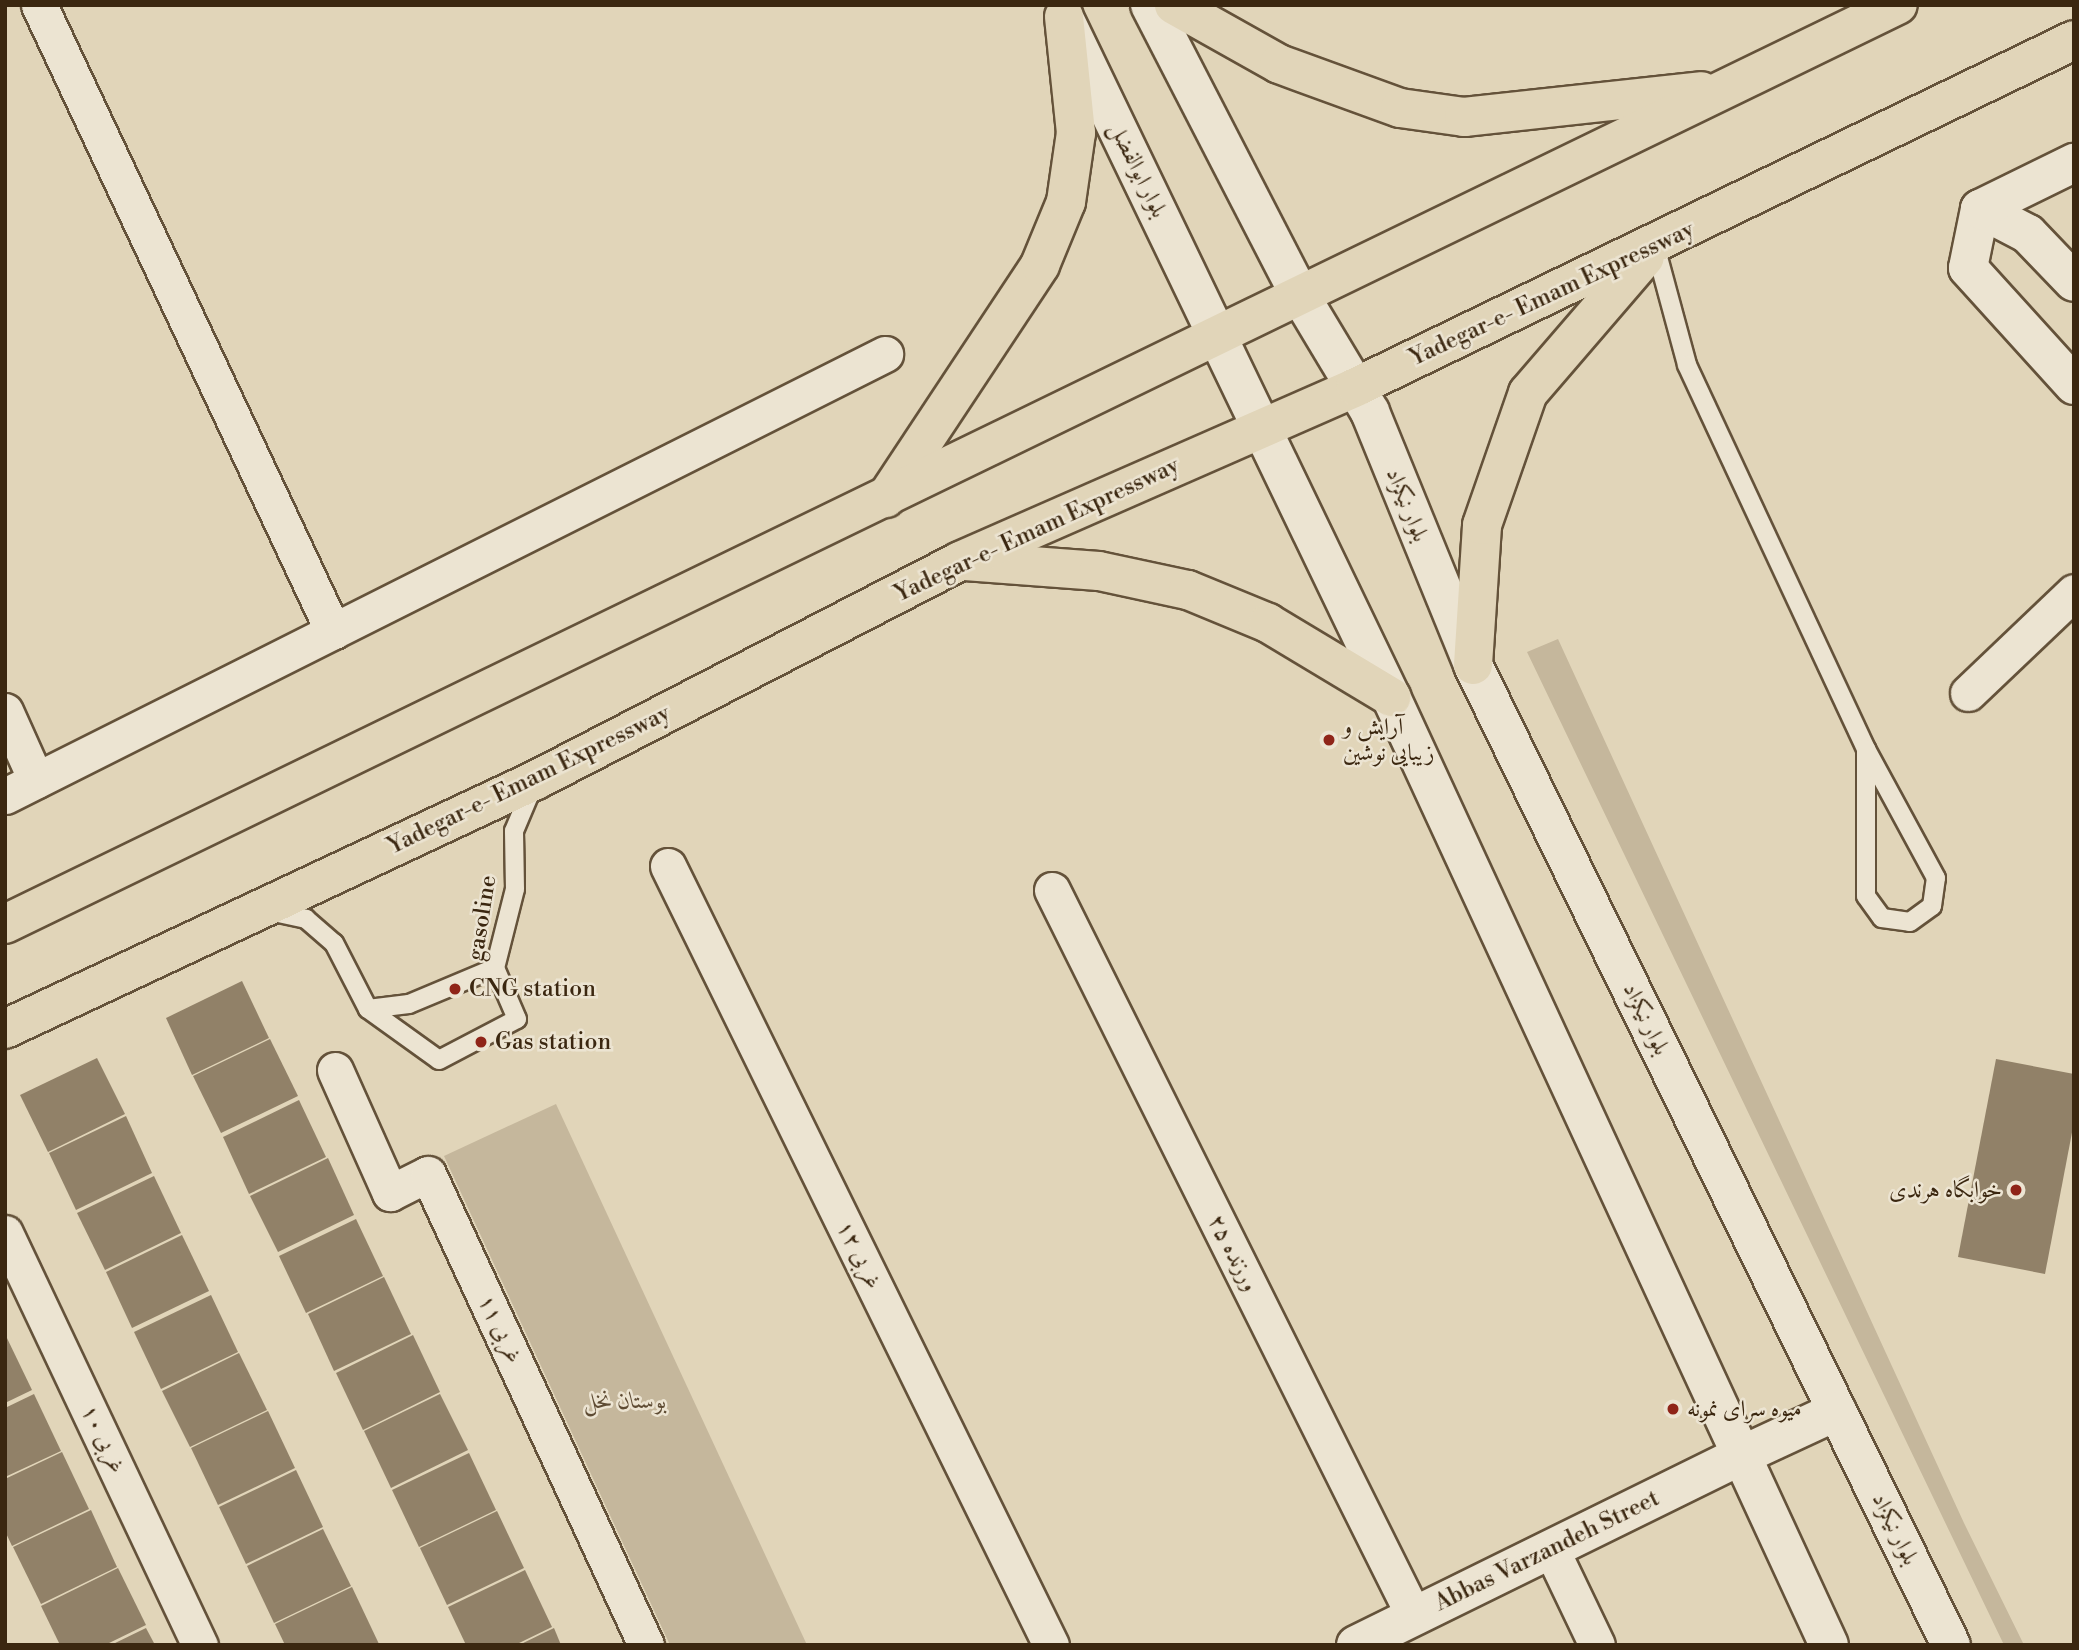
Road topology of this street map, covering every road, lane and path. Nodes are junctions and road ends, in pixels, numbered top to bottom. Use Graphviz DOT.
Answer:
graph roads {
  1 [pos="39,5"];
  2 [pos="1150,5"];
  3 [pos="1174,5"];
  4 [pos="1898,5"];
  5 [pos="1061,11"];
  6 [pos="2074,40"];
  7 [pos="1728,88"];
  8 [pos="2074,163"];
  9 [pos="1980,209"];
  10 [pos="1655,246"];
  11 [pos="2074,282"];
  12 [pos="1301,297"];
  13 [pos="1217,335"];
  14 [pos="885,354"];
  15 [pos="2074,385"];
  16 [pos="1356,387"];
  17 [pos="1262,428"];
  18 [pos="885,501"];
  19 [pos="960,561"];
  20 [pos="2074,592"];
  21 [pos="332,631"];
  22 [pos="1473,665"];
  23 [pos="1968,693"];
  24 [pos="1391,698"];
  25 [pos="5,711"];
  26 [pos="1866,749"];
  27 [pos="36,780"];
  28 [pos="536,780"];
  29 [pos="5,796"];
  30 [pos="668,866"];
  31 [pos="1052,890"];
  32 [pos="262,909"];
  33 [pos="5,923"];
  34 [pos="495,968"];
  35 [pos="368,1009"];
  36 [pos="5,1030"];
  37 [pos="335,1070"];
  38 [pos="5,1233"];
  39 [pos="1837,1411"];
  40 [pos="1738,1457"];
  41 [pos="1551,1549"];
  42 [pos="1415,1616"];
  43 [pos="200,1645"];
  44 [pos="646,1645"];
  45 [pos="1051,1645"];
  46 [pos="1356,1645"];
  47 [pos="1597,1645"];
  48 [pos="1829,1645"];
  49 [pos="1951,1645"];
  1 -- 21 [label="street"];
  2 -- 12 [label="main road"];
  3 -- 7 [label="highway"];
  4 -- 7 [label="highway"];
  5 -- 13 [label="main road, بلوار ابوالفضل"];
  5 -- 18 [label="highway"];
  6 -- 10 [label="highway, Yadegar-e- Emam Expressway"];
  7 -- 12 [label="highway"];
  8 -- 9 [label="main road"];
  9 -- 11 [label="main road"];
  9 -- 15 [label="main road"];
  10 -- 16 [label="highway, Yadegar-e- Emam Expressway"];
  10 -- 22 [label="highway"];
  10 -- 26 [label="lane"];
  12 -- 13 [label="highway"];
  12 -- 16 [label="main road, بلوار نیکزاد"];
  13 -- 17 [label="main road, بلوار ابوالفضل"];
  13 -- 18 [label="highway"];
  14 -- 21 [label="street"];
  16 -- 17 [label="highway, Yadegar-e- Emam Expressway"];
  16 -- 22 [label="main road, بلوار نیکزاد"];
  17 -- 19 [label="highway, Yadegar-e- Emam Expressway"];
  17 -- 24 [label="main road"];
  18 -- 33 [label="highway"];
  19 -- 24 [label="highway"];
  19 -- 28 [label="highway, Yadegar-e- Emam Expressway"];
  20 -- 23 [label="street"];
  21 -- 27 [label="street"];
  22 -- 39 [label="main road, بلوار نیکزاد"];
  24 -- 40 [label="main road"];
  25 -- 27 [label="street"];
  26 -- 26 [label="lane"];
  27 -- 29 [label="street"];
  28 -- 32 [label="highway, Yadegar-e- Emam Expressway"];
  28 -- 34 [label="lane, gasoline"];
  30 -- 45 [label="street, غربی ۱۲"];
  31 -- 42 [label="street, ورزنده ۲۵"];
  32 -- 35 [label="lane"];
  32 -- 36 [label="highway, Yadegar-e- Emam Expressway"];
  34 -- 35 [label="lane"];
  34 -- 35 [label="lane, gasoline"];
  37 -- 44 [label="street, غربی ۱۱"];
  38 -- 43 [label="street, غربی ۱۰"];
  39 -- 40 [label="main road, Abbas Varzandeh Street"];
  39 -- 49 [label="main road, بلوار نیکزاد"];
  40 -- 41 [label="main road, Abbas Varzandeh Street"];
  40 -- 48 [label="main road"];
  41 -- 42 [label="main road, Abbas Varzandeh Street"];
  41 -- 47 [label="street"];
  42 -- 46 [label="main road, Abbas Varzandeh Street"];
}
